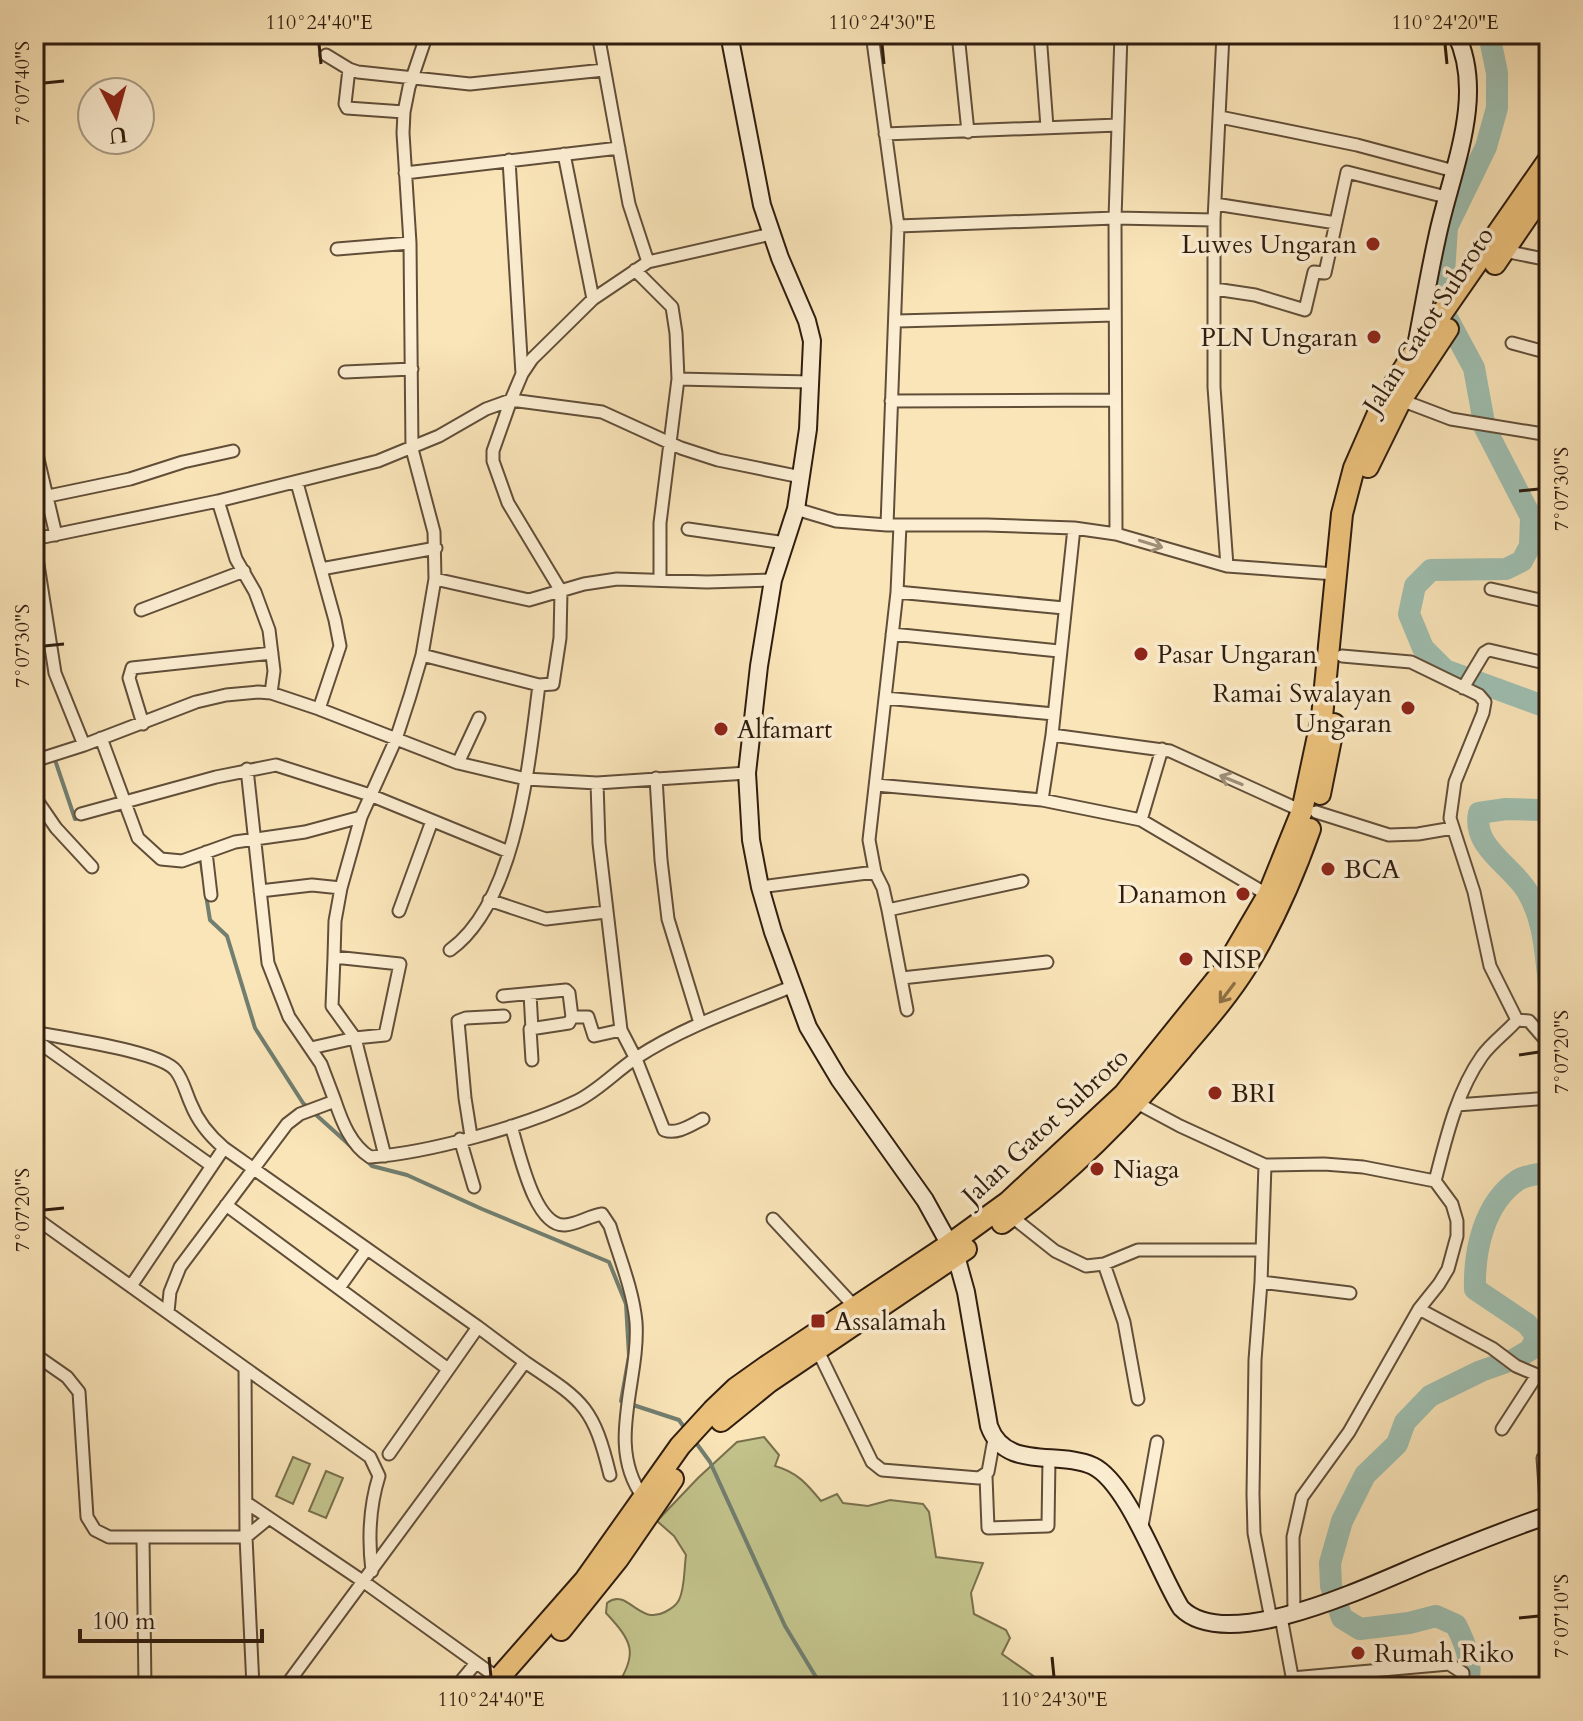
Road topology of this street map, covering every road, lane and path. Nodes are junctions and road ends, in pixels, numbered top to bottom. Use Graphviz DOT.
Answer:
graph roads {
  1 [pos="427,34"];
  2 [pos="598,34"];
  3 [pos="729,34"];
  4 [pos="872,34"];
  5 [pos="958,34"];
  6 [pos="1040,34"];
  7 [pos="1121,34"];
  8 [pos="1223,34"];
  9 [pos="1456,34"];
  10 [pos="326,55"];
  11 [pos="349,69"];
  12 [pos="604,70"];
  13 [pos="413,77"];
  14 [pos="404,112"];
  15 [pos="1220,117"];
  16 [pos="1118,125"];
  17 [pos="1047,127"];
  18 [pos="968,132"];
  19 [pos="885,134"];
  20 [pos="619,148"];
  21 [pos="564,154"];
  22 [pos="1549,159"];
  23 [pos="509,160"];
  24 [pos="1454,171"];
  25 [pos="405,173"];
  26 [pos="1549,185"];
  27 [pos="1446,197"];
  28 [pos="1215,204"];
  29 [pos="1115,218"];
  30 [pos="1214,220"];
  31 [pos="1336,223"];
  32 [pos="898,226"];
  33 [pos="771,234"];
  34 [pos="410,243"];
  35 [pos="337,249"];
  36 [pos="1504,251"];
  37 [pos="1549,260"];
  38 [pos="648,262"];
  39 [pos="635,270"];
  40 [pos="1215,289"];
  41 [pos="1468,290"];
  42 [pos="593,299"];
  43 [pos="1114,315"];
  44 [pos="897,321"];
  45 [pos="1512,343"];
  46 [pos="1414,352"];
  47 [pos="1549,353"];
  48 [pos="412,369"];
  49 [pos="345,372"];
  50 [pos="522,374"];
  51 [pos="678,379"];
  52 [pos="811,382"];
  53 [pos="511,400"];
  54 [pos="1115,400"];
  55 [pos="1401,400"];
  56 [pos="891,401"];
  57 [pos="1549,435"];
  58 [pos="34,442"];
  59 [pos="669,443"];
  60 [pos="412,449"];
  61 [pos="233,451"];
  62 [pos="801,477"];
  63 [pos="297,483"];
  64 [pos="47,497"];
  65 [pos="34,499"];
  66 [pos="218,501"];
  67 [pos="796,509"];
  68 [pos="887,525"];
  69 [pos="900,525"];
  70 [pos="1074,528"];
  71 [pos="688,529"];
  72 [pos="1116,534"];
  73 [pos="56,535"];
  74 [pos="34,539"];
  75 [pos="786,543"];
  76 [pos="436,548"];
  77 [pos="1227,566"];
  78 [pos="321,569"];
  79 [pos="244,571"];
  80 [pos="1335,574"];
  81 [pos="435,579"];
  82 [pos="660,579"];
  83 [pos="773,580"];
  84 [pos="1491,589"];
  85 [pos="561,591"];
  86 [pos="897,592"];
  87 [pos="1549,602"];
  88 [pos="1064,608"];
  89 [pos="141,610"];
  90 [pos="892,634"];
  91 [pos="1059,651"];
  92 [pos="272,653"];
  93 [pos="422,655"];
  94 [pos="1342,656"];
  95 [pos="1549,664"];
  96 [pos="539,685"];
  97 [pos="1463,688"];
  98 [pos="271,693"];
  99 [pos="885,698"];
  100 [pos="319,709"];
  101 [pos="1054,714"];
  102 [pos="479,718"];
  103 [pos="143,724"];
  104 [pos="1052,735"];
  105 [pos="101,738"];
  106 [pos="396,739"];
  107 [pos="81,746"];
  108 [pos="1162,749"];
  109 [pos="34,761"];
  110 [pos="458,763"];
  111 [pos="247,769"];
  112 [pos="747,773"];
  113 [pos="656,778"];
  114 [pos="526,779"];
  115 [pos="597,783"];
  116 [pos="876,785"];
  117 [pos="370,795"];
  118 [pos="34,796"];
  119 [pos="1042,800"];
  120 [pos="125,801"];
  121 [pos="1309,812"];
  122 [pos="81,814"];
  123 [pos="361,817"];
  124 [pos="1141,820"];
  125 [pos="432,821"];
  126 [pos="1453,828"];
  127 [pos="254,839"];
  128 [pos="206,852"];
  129 [pos="509,852"];
  130 [pos="92,867"];
  131 [pos="875,872"];
  132 [pos="1022,881"];
  133 [pos="760,887"];
  134 [pos="341,888"];
  135 [pos="260,891"];
  136 [pos="211,895"];
  137 [pos="1268,895"];
  138 [pos="489,900"];
  139 [pos="888,910"];
  140 [pos="399,911"];
  141 [pos="606,912"];
  142 [pos="450,950"];
  143 [pos="334,957"];
  144 [pos="1047,962"];
  145 [pos="902,978"];
  146 [pos="791,987"];
  147 [pos="530,994"];
  148 [pos="503,996"];
  149 [pos="907,1010"];
  150 [pos="504,1016"];
  151 [pos="572,1017"];
  152 [pos="1517,1020"];
  153 [pos="700,1023"];
  154 [pos="532,1029"];
  155 [pos="621,1030"];
  156 [pos="34,1032"];
  157 [pos="355,1038"];
  158 [pos="34,1039"];
  159 [pos="1549,1044"];
  160 [pos="311,1048"];
  161 [pos="636,1059"];
  162 [pos="532,1060"];
  163 [pos="1549,1098"];
  164 [pos="335,1101"];
  165 [pos="1137,1103"];
  166 [pos="1457,1105"];
  167 [pos="703,1119"];
  168 [pos="511,1126"];
  169 [pos="465,1138"];
  170 [pos="224,1148"];
  171 [pos="388,1155"];
  172 [pos="1265,1165"];
  173 [pos="212,1166"];
  174 [pos="253,1168"];
  175 [pos="1435,1181"];
  176 [pos="474,1187"];
  177 [pos="226,1205"];
  178 [pos="1011,1216"];
  179 [pos="34,1217"];
  180 [pos="773,1219"];
  181 [pos="366,1250"];
  182 [pos="953,1250"];
  183 [pos="1262,1250"];
  184 [pos="1104,1264"];
  185 [pos="1261,1282"];
  186 [pos="131,1286"];
  187 [pos="339,1288"];
  188 [pos="1350,1293"];
  189 [pos="854,1306"];
  190 [pos="1419,1309"];
  191 [pos="168,1312"];
  192 [pos="478,1327"];
  193 [pos="817,1349"];
  194 [pos="34,1354"];
  195 [pos="525,1362"];
  196 [pos="245,1368"];
  197 [pos="448,1369"];
  198 [pos="1537,1375"];
  199 [pos="1549,1380"];
  200 [pos="1138,1399"];
  201 [pos="1502,1429"];
  202 [pos="994,1439"];
  203 [pos="1157,1442"];
  204 [pos="692,1443"];
  205 [pos="1549,1452"];
  206 [pos="389,1454"];
  207 [pos="370,1457"];
  208 [pos="1049,1458"];
  209 [pos="610,1475"];
  210 [pos="379,1476"];
  211 [pos="986,1476"];
  212 [pos="1548,1491"];
  213 [pos="643,1497"];
  214 [pos="247,1503"];
  215 [pos="1548,1516"];
  216 [pos="269,1518"];
  217 [pos="1141,1532"];
  218 [pos="246,1537"];
  219 [pos="143,1538"];
  220 [pos="372,1571"];
  221 [pos="364,1582"];
  222 [pos="1282,1616"];
  223 [pos="476,1663"];
  224 [pos="1293,1683"];
  225 [pos="501,1685"];
  226 [pos="145,1687"];
  227 [pos="253,1687"];
  228 [pos="285,1687"];
  229 [pos="456,1687"];
  230 [pos="1278,1687"];
  231 [pos="1463,1687"];
  1 -- 13 [label="street"];
  2 -- 12 [label="street"];
  3 -- 33 [label="street"];
  4 -- 19 [label="street"];
  5 -- 18 [label="street"];
  6 -- 17 [label="street"];
  7 -- 16 [label="street"];
  8 -- 15 [label="street"];
  9 -- 24 [label="street"];
  10 -- 11 [label="street"];
  11 -- 13 [label="street"];
  11 -- 14 [label="street"];
  12 -- 13 [label="street"];
  12 -- 20 [label="street"];
  13 -- 14 [label="street"];
  14 -- 25 [label="street"];
  15 -- 24 [label="street"];
  15 -- 28 [label="street"];
  16 -- 17 [label="street"];
  16 -- 29 [label="street"];
  17 -- 18 [label="street"];
  18 -- 19 [label="street"];
  19 -- 32 [label="street"];
  20 -- 21 [label="street"];
  20 -- 38 [label="street"];
  21 -- 23 [label="street"];
  21 -- 42 [label="street"];
  22 -- 41 [label="highway, Jalan Gatot Subroto"];
  23 -- 25 [label="street"];
  23 -- 50 [label="street"];
  24 -- 27 [label="street"];
  25 -- 34 [label="street"];
  26 -- 36 [label="highway, Jalan Gatot Subroto"];
  27 -- 31 [label="street"];
  27 -- 46 [label="street"];
  28 -- 30 [label="street"];
  28 -- 31 [label="street"];
  29 -- 30 [label="street"];
  29 -- 32 [label="street"];
  29 -- 43 [label="street"];
  30 -- 40 [label="street"];
  31 -- 40 [label="street"];
  32 -- 44 [label="street"];
  33 -- 38 [label="street"];
  33 -- 52 [label="street"];
  34 -- 35 [label="street"];
  34 -- 48 [label="street"];
  36 -- 37 [label="street"];
  36 -- 41 [label="highway, Jalan Gatot Subroto"];
  38 -- 39 [label="street"];
  39 -- 42 [label="street"];
  39 -- 51 [label="street"];
  40 -- 77 [label="street"];
  41 -- 46 [label="highway, Jalan Gatot Subroto"];
  41 -- 55 [label="highway, Jalan Gatot Subroto"];
  42 -- 50 [label="street"];
  43 -- 44 [label="street"];
  43 -- 54 [label="street"];
  44 -- 56 [label="street"];
  45 -- 47 [label="street"];
  46 -- 80 [label="highway, Jalan Gatot Subroto"];
  48 -- 49 [label="street"];
  48 -- 60 [label="street"];
  50 -- 53 [label="street"];
  51 -- 52 [label="street"];
  51 -- 59 [label="street"];
  52 -- 62 [label="street"];
  53 -- 59 [label="street"];
  53 -- 60 [label="street"];
  53 -- 85 [label="street"];
  54 -- 56 [label="street"];
  54 -- 72 [label="street"];
  55 -- 57 [label="street"];
  55 -- 94 [label="highway, Jalan Gatot Subroto"];
  56 -- 68 [label="street"];
  58 -- 64 [label="street"];
  59 -- 62 [label="street"];
  59 -- 82 [label="street"];
  60 -- 63 [label="street"];
  60 -- 76 [label="street"];
  61 -- 64 [label="street"];
  62 -- 67 [label="street"];
  63 -- 66 [label="street"];
  63 -- 78 [label="street"];
  64 -- 65 [label="street"];
  64 -- 73 [label="street"];
  66 -- 73 [label="street"];
  66 -- 79 [label="street"];
  67 -- 68 [label="street"];
  67 -- 75 [label="street"];
  68 -- 69 [label="street"];
  69 -- 70 [label="street"];
  69 -- 86 [label="street"];
  70 -- 72 [label="street"];
  70 -- 88 [label="street"];
  71 -- 75 [label="street"];
  72 -- 77 [label="street, one-way"];
  73 -- 74 [label="street"];
  74 -- 107 [label="street"];
  75 -- 83 [label="street"];
  76 -- 78 [label="street"];
  76 -- 81 [label="street"];
  77 -- 80 [label="street"];
  78 -- 100 [label="street"];
  79 -- 89 [label="street"];
  79 -- 92 [label="street"];
  80 -- 121 [label="highway, Jalan Gatot Subroto"];
  81 -- 85 [label="street"];
  81 -- 93 [label="street"];
  82 -- 83 [label="street"];
  82 -- 85 [label="street"];
  83 -- 112 [label="street"];
  84 -- 87 [label="street"];
  85 -- 96 [label="street"];
  86 -- 88 [label="street"];
  86 -- 90 [label="street"];
  88 -- 91 [label="street"];
  90 -- 91 [label="street"];
  90 -- 99 [label="street"];
  91 -- 101 [label="street"];
  92 -- 98 [label="street"];
  92 -- 103 [label="street"];
  93 -- 96 [label="street"];
  93 -- 106 [label="street"];
  94 -- 97 [label="street"];
  94 -- 121 [label="highway, Jalan Gatot Subroto"];
  95 -- 97 [label="street"];
  96 -- 114 [label="street"];
  97 -- 126 [label="street"];
  98 -- 100 [label="street"];
  98 -- 103 [label="street"];
  99 -- 101 [label="street"];
  99 -- 116 [label="street"];
  100 -- 106 [label="street"];
  101 -- 104 [label="street"];
  102 -- 110 [label="street"];
  103 -- 105 [label="street"];
  104 -- 108 [label="street"];
  104 -- 119 [label="street"];
  105 -- 107 [label="street"];
  105 -- 120 [label="street"];
  106 -- 110 [label="street"];
  106 -- 117 [label="street"];
  107 -- 109 [label="street"];
  121 -- 108 [label="street, one-way"];
  108 -- 124 [label="street"];
  110 -- 114 [label="street"];
  111 -- 117 [label="street"];
  111 -- 120 [label="street"];
  111 -- 127 [label="street"];
  112 -- 113 [label="street"];
  112 -- 133 [label="street"];
  113 -- 115 [label="street"];
  113 -- 153 [label="street"];
  114 -- 115 [label="street"];
  114 -- 129 [label="street"];
  115 -- 141 [label="street"];
  116 -- 119 [label="street"];
  116 -- 131 [label="street"];
  117 -- 123 [label="street"];
  117 -- 125 [label="street"];
  118 -- 130 [label="street"];
  119 -- 124 [label="street"];
  120 -- 122 [label="street"];
  120 -- 128 [label="street"];
  121 -- 126 [label="street"];
  121 -- 137 [label="highway, Jalan Gatot Subroto"];
  121 -- 165 [label="highway, Jalan Gatot Subroto, one-way"];
  123 -- 127 [label="street"];
  123 -- 134 [label="street"];
  124 -- 137 [label="street"];
  125 -- 129 [label="street"];
  125 -- 140 [label="street"];
  126 -- 152 [label="street"];
  127 -- 128 [label="street"];
  127 -- 135 [label="street"];
  128 -- 136 [label="street"];
  129 -- 138 [label="street"];
  131 -- 133 [label="street"];
  131 -- 139 [label="street"];
  132 -- 139 [label="street"];
  133 -- 146 [label="street"];
  134 -- 135 [label="street"];
  134 -- 143 [label="street"];
  135 -- 160 [label="street"];
  137 -- 182 [label="highway, Jalan Gatot Subroto"];
  138 -- 141 [label="street"];
  138 -- 142 [label="street"];
  139 -- 145 [label="street"];
  141 -- 155 [label="street"];
  143 -- 157 [label="street"];
  143 -- 157 [label="street"];
  144 -- 145 [label="street"];
  145 -- 149 [label="street"];
  146 -- 153 [label="street"];
  146 -- 182 [label="street"];
  147 -- 148 [label="street"];
  147 -- 151 [label="street"];
  147 -- 154 [label="street"];
  150 -- 169 [label="street"];
  151 -- 154 [label="street"];
  151 -- 155 [label="street"];
  152 -- 159 [label="street"];
  152 -- 166 [label="street"];
  153 -- 161 [label="street"];
  154 -- 162 [label="street"];
  155 -- 161 [label="street"];
  156 -- 170 [label="street"];
  157 -- 160 [label="street"];
  157 -- 171 [label="street"];
  158 -- 173 [label="street"];
  160 -- 164 [label="street"];
  161 -- 167 [label="street"];
  161 -- 168 [label="street"];
  163 -- 166 [label="street"];
  164 -- 171 [label="street"];
  164 -- 174 [label="street"];
  165 -- 172 [label="street"];
  165 -- 178 [label="highway, Jalan Gatot Subroto"];
  166 -- 175 [label="street"];
  168 -- 169 [label="street"];
  168 -- 213 [label="street"];
  169 -- 171 [label="street"];
  169 -- 176 [label="street"];
  170 -- 173 [label="street"];
  170 -- 174 [label="street"];
  172 -- 175 [label="street"];
  172 -- 183 [label="street"];
  173 -- 186 [label="street"];
  174 -- 177 [label="street"];
  174 -- 181 [label="street"];
  175 -- 190 [label="street"];
  177 -- 187 [label="street"];
  177 -- 191 [label="street"];
  178 -- 182 [label="highway, Jalan Gatot Subroto"];
  178 -- 184 [label="street"];
  179 -- 186 [label="street"];
  180 -- 189 [label="street"];
  181 -- 187 [label="street"];
  181 -- 192 [label="street"];
  182 -- 189 [label="highway, Jalan Gatot Subroto"];
  182 -- 193 [label="highway, Jalan Gatot Subroto"];
  182 -- 202 [label="street"];
  183 -- 184 [label="street"];
  183 -- 185 [label="street"];
  184 -- 200 [label="street"];
  185 -- 188 [label="street"];
  185 -- 222 [label="street"];
  186 -- 191 [label="street"];
  187 -- 197 [label="street"];
  189 -- 204 [label="highway, Jalan Gatot Subroto"];
  190 -- 198 [label="street"];
  190 -- 222 [label="street"];
  191 -- 196 [label="street"];
  192 -- 195 [label="street"];
  192 -- 197 [label="street"];
  193 -- 204 [label="highway, Jalan Gatot Subroto"];
  193 -- 211 [label="street"];
  194 -- 219 [label="street"];
  195 -- 209 [label="street"];
  195 -- 220 [label="street"];
  196 -- 207 [label="street"];
  196 -- 214 [label="street"];
  197 -- 206 [label="street"];
  198 -- 199 [label="street"];
  198 -- 201 [label="street"];
  202 -- 208 [label="street"];
  202 -- 211 [label="street"];
  203 -- 217 [label="street"];
  204 -- 213 [label="highway, Jalan Gatot Subroto"];
  204 -- 225 [label="highway, Jalan Gatot Subroto"];
  205 -- 212 [label="street"];
  206 -- 207 [label="street"];
  206 -- 210 [label="street"];
  207 -- 210 [label="street"];
  208 -- 211 [label="street"];
  208 -- 217 [label="street"];
  210 -- 220 [label="street"];
  212 -- 215 [label="street"];
  213 -- 225 [label="highway, Jalan Gatot Subroto"];
  214 -- 216 [label="street"];
  214 -- 218 [label="street"];
  215 -- 222 [label="street"];
  216 -- 218 [label="street"];
  216 -- 221 [label="street"];
  217 -- 222 [label="street"];
  218 -- 219 [label="street"];
  218 -- 227 [label="street"];
  219 -- 226 [label="street"];
  220 -- 221 [label="street"];
  221 -- 223 [label="street"];
  221 -- 228 [label="street"];
  222 -- 224 [label="street"];
  223 -- 225 [label="street"];
  223 -- 229 [label="street"];
  224 -- 230 [label="street"];
  224 -- 231 [label="street"];
}
